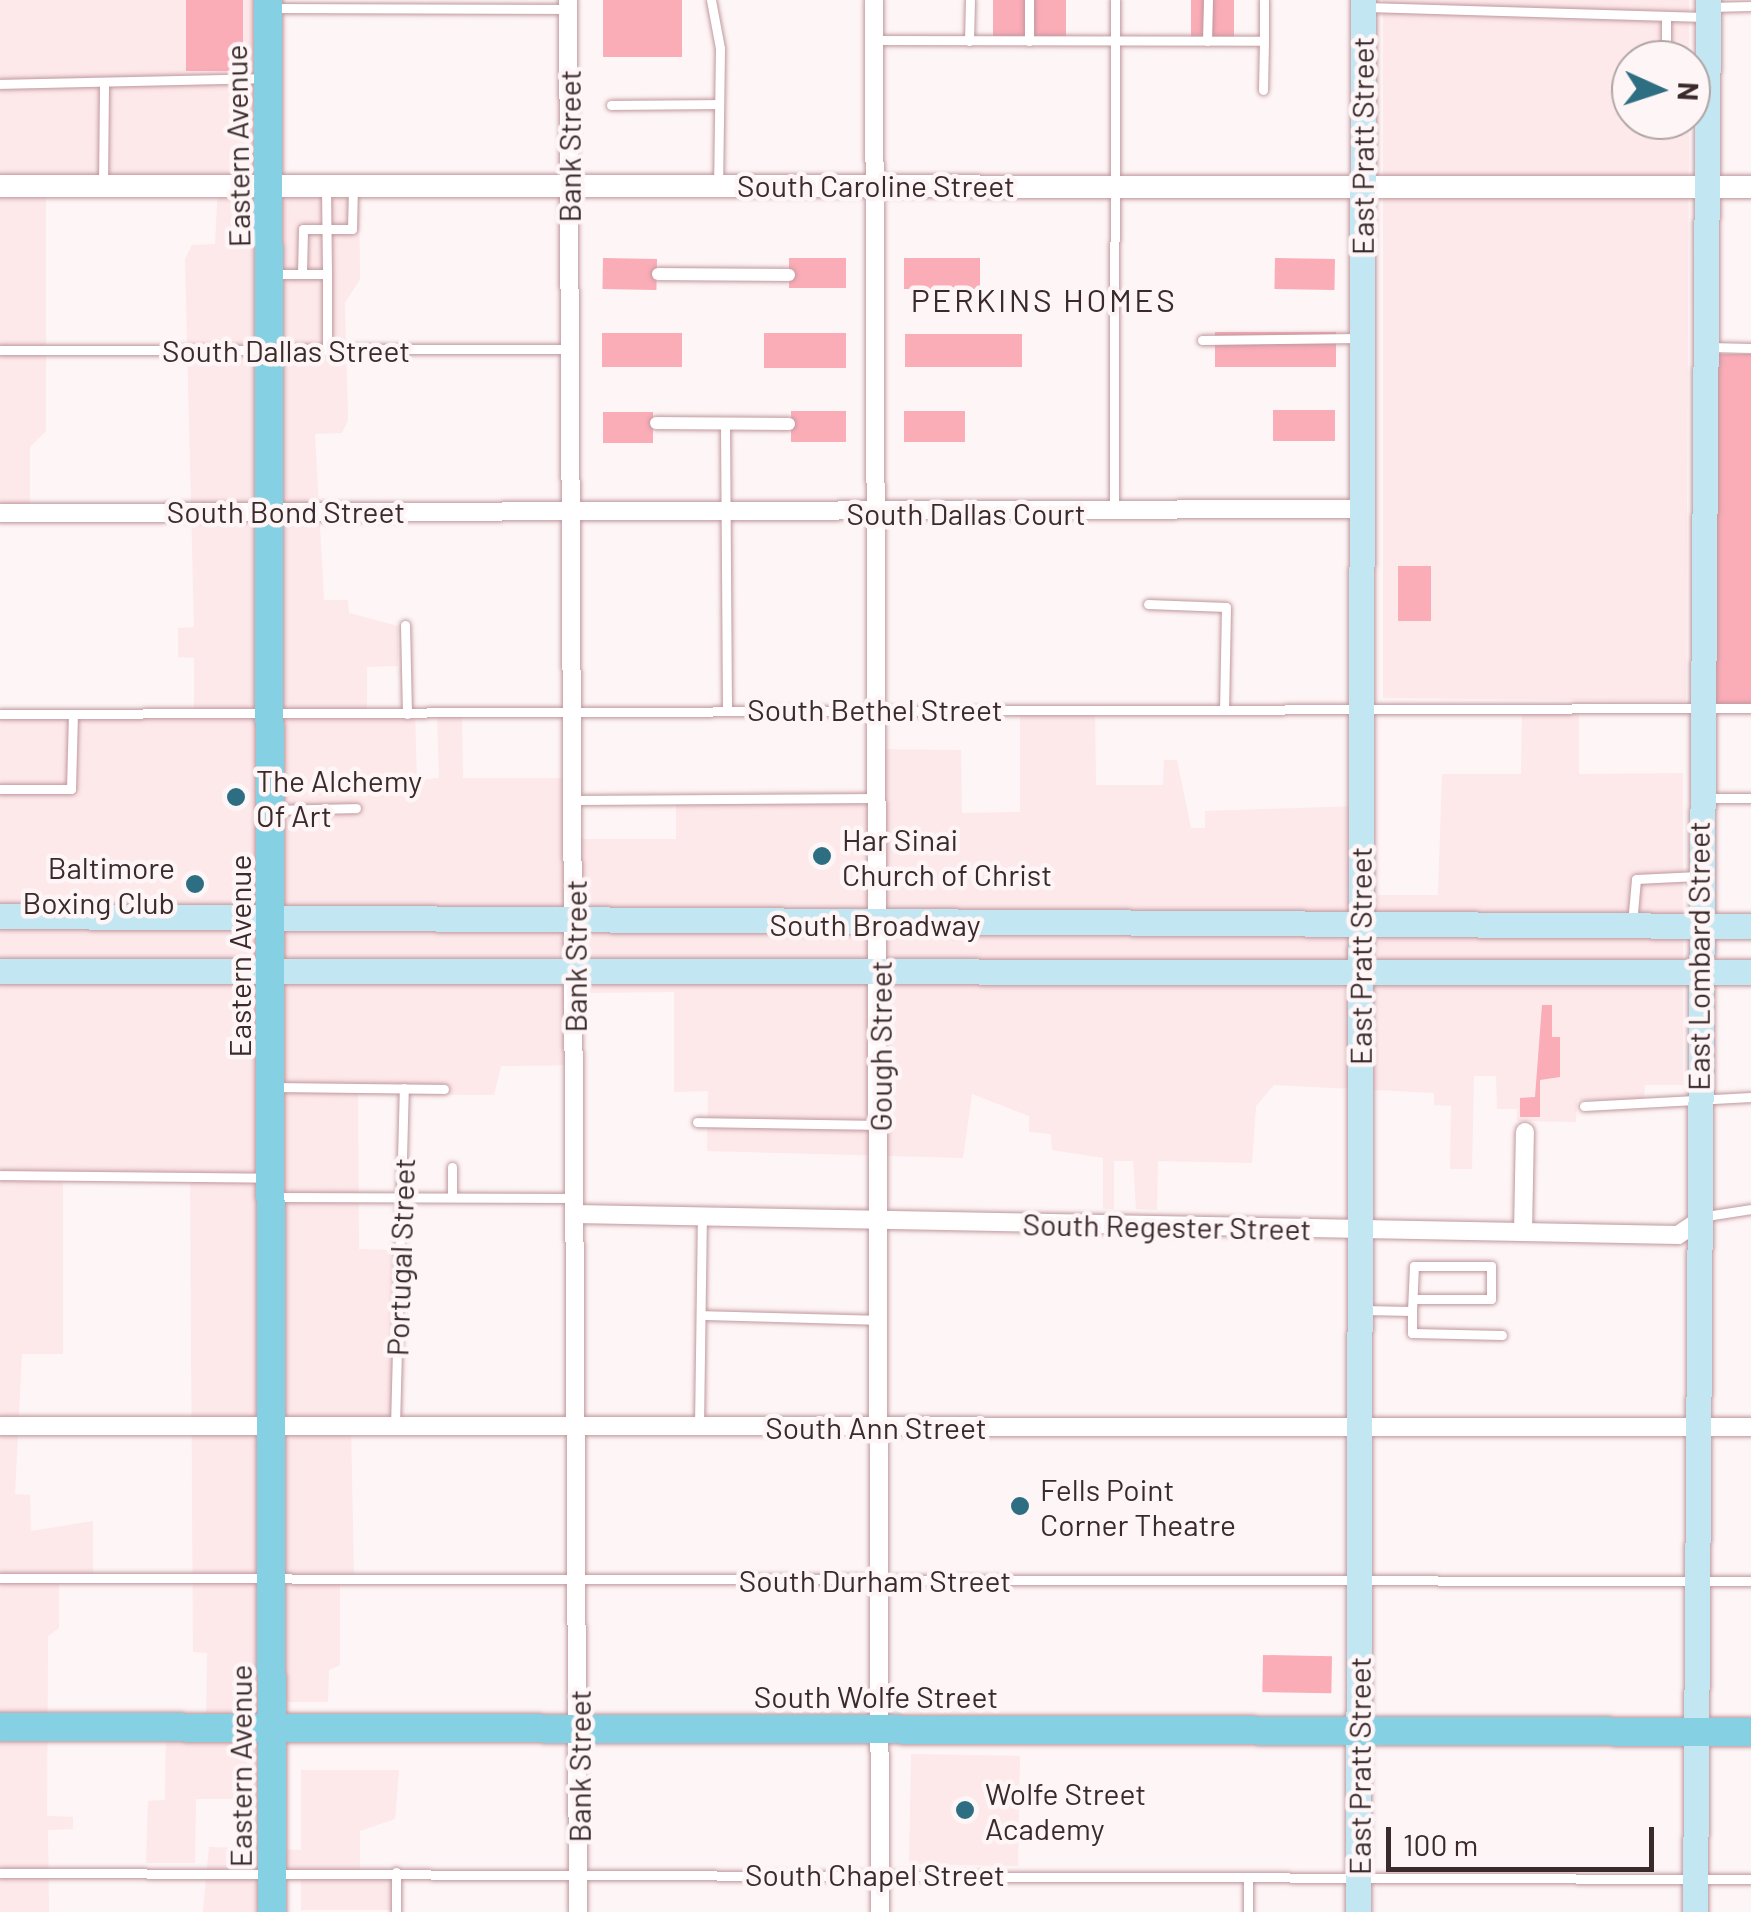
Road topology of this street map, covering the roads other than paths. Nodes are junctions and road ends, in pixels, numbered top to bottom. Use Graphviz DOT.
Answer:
graph roads {
  1 [pos="711,0"];
  2 [pos="874,0"];
  3 [pos="970,0"];
  4 [pos="1030,0"];
  5 [pos="1115,0"];
  6 [pos="1208,0"];
  7 [pos="1264,0"];
  8 [pos="1363,3"];
  9 [pos="268,4"];
  10 [pos="568,4"];
  11 [pos="1751,6"];
  12 [pos="1708,8"];
  13 [pos="1666,16"];
  14 [pos="874,40"];
  15 [pos="1666,40"];
  16 [pos="1705,40"];
  17 [pos="969,41"];
  18 [pos="1029,41"];
  19 [pos="1208,41"];
  20 [pos="1264,41"];
  21 [pos="1115,42"];
  22 [pos="268,78"];
  23 [pos="0,84"];
  24 [pos="104,84"];
  25 [pos="1263,90"];
  26 [pos="719,104"];
  27 [pos="612,105"];
  28 [pos="1702,140"];
  29 [pos="1362,184"];
  30 [pos="0,186"];
  31 [pos="104,186"];
  32 [pos="269,186"];
  33 [pos="326,186"];
  34 [pos="354,186"];
  35 [pos="570,186"];
  36 [pos="718,186"];
  37 [pos="874,186"];
  38 [pos="1112,187"];
  39 [pos="1706,187"];
  40 [pos="1751,187"];
  41 [pos="327,230"];
  42 [pos="270,274"];
  43 [pos="302,274"];
  44 [pos="326,274"];
  45 [pos="658,274"];
  46 [pos="788,275"];
  47 [pos="1361,338"];
  48 [pos="1202,340"];
  49 [pos="1704,347"];
  50 [pos="1751,348"];
  51 [pos="571,349"];
  52 [pos="0,350"];
  53 [pos="327,351"];
  54 [pos="269,352"];
  55 [pos="656,423"];
  56 [pos="725,424"];
  57 [pos="789,424"];
  58 [pos="1360,509"];
  59 [pos="572,510"];
  60 [pos="725,510"];
  61 [pos="270,512"];
  62 [pos="876,512"];
  63 [pos="0,513"];
  64 [pos="1114,514"];
  65 [pos="1148,604"];
  66 [pos="406,625"];
  67 [pos="1699,708"];
  68 [pos="1751,708"];
  69 [pos="1224,709"];
  70 [pos="1360,709"];
  71 [pos="727,710"];
  72 [pos="878,710"];
  73 [pos="574,712"];
  74 [pos="0,714"];
  75 [pos="73,714"];
  76 [pos="407,714"];
  77 [pos="270,715"];
  78 [pos="0,788"];
  79 [pos="880,798"];
  80 [pos="1699,798"];
  81 [pos="1751,798"];
  82 [pos="574,800"];
  83 [pos="356,808"];
  84 [pos="271,810"];
  85 [pos="1698,876"];
  86 [pos="0,916"];
  87 [pos="271,919"];
  88 [pos="881,923"];
  89 [pos="575,924"];
  90 [pos="1361,926"];
  91 [pos="1632,926"];
  92 [pos="1698,926"];
  93 [pos="1751,926"];
  94 [pos="880,966"];
  95 [pos="272,967"];
  96 [pos="574,968"];
  97 [pos="0,971"];
  98 [pos="1360,971"];
  99 [pos="1698,971"];
  100 [pos="1751,972"];
  101 [pos="272,1087"];
  102 [pos="404,1088"];
  103 [pos="444,1089"];
  104 [pos="1751,1097"];
  105 [pos="1697,1102"];
  106 [pos="1584,1106"];
  107 [pos="697,1122"];
  108 [pos="880,1126"];
  109 [pos="1524,1132"];
  110 [pos="452,1167"];
  111 [pos="0,1175"];
  112 [pos="272,1187"];
  113 [pos="398,1196"];
  114 [pos="452,1196"];
  115 [pos="575,1206"];
  116 [pos="1751,1210"];
  117 [pos="702,1217"];
  118 [pos="880,1222"];
  119 [pos="1697,1222"];
  120 [pos="1360,1230"];
  121 [pos="1523,1232"];
  122 [pos="1413,1298"];
  123 [pos="1360,1310"];
  124 [pos="1412,1312"];
  125 [pos="700,1316"];
  126 [pos="880,1320"];
  127 [pos="1502,1335"];
  128 [pos="272,1425"];
  129 [pos="0,1426"];
  130 [pos="395,1426"];
  131 [pos="578,1426"];
  132 [pos="699,1426"];
  133 [pos="1696,1426"];
  134 [pos="880,1427"];
  135 [pos="1751,1427"];
  136 [pos="1359,1428"];
  137 [pos="0,1578"];
  138 [pos="578,1578"];
  139 [pos="878,1579"];
  140 [pos="272,1580"];
  141 [pos="1360,1581"];
  142 [pos="1696,1581"];
  143 [pos="1751,1581"];
  144 [pos="0,1727"];
  145 [pos="272,1727"];
  146 [pos="580,1728"];
  147 [pos="879,1729"];
  148 [pos="1359,1730"];
  149 [pos="1696,1732"];
  150 [pos="1751,1732"];
  151 [pos="272,1872"];
  152 [pos="396,1872"];
  153 [pos="0,1873"];
  154 [pos="579,1874"];
  155 [pos="880,1874"];
  156 [pos="1248,1877"];
  157 [pos="1358,1877"];
  158 [pos="1696,1879"];
  159 [pos="1751,1879"];
  160 [pos="272,1912"];
  161 [pos="396,1912"];
  162 [pos="578,1912"];
  163 [pos="880,1912"];
  164 [pos="1248,1912"];
  165 [pos="1358,1912"];
  166 [pos="1696,1912"];
  1 -- 26 [label="lane"];
  2 -- 14 [label="street, Gough Street"];
  3 -- 17 [label="lane"];
  4 -- 18 [label="lane"];
  5 -- 21 [label="lane"];
  6 -- 19 [label="lane"];
  7 -- 20 [label="lane"];
  8 -- 13 [label="lane"];
  8 -- 29 [label="main road, East Pratt Street"];
  9 -- 10 [label="lane"];
  9 -- 22 [label="main road, Eastern Avenue"];
  10 -- 35 [label="street, Bank Street"];
  11 -- 12 [label="lane"];
  12 -- 13 [label="lane"];
  12 -- 16 [label="main road, East Lombard Street"];
  13 -- 15 [label="lane"];
  14 -- 17 [label="lane"];
  14 -- 37 [label="street, Gough Street"];
  17 -- 18 [label="lane"];
  18 -- 21 [label="lane"];
  19 -- 20 [label="lane"];
  19 -- 21 [label="lane"];
  20 -- 25 [label="lane"];
  21 -- 38 [label="lane"];
  22 -- 24 [label="lane"];
  22 -- 32 [label="main road, Eastern Avenue"];
  23 -- 24 [label="lane"];
  24 -- 31 [label="lane"];
  26 -- 27 [label="lane"];
  26 -- 36 [label="lane"];
  28 -- 39 [label="main road, East Lombard Street"];
  29 -- 38 [label="street, South Caroline Street"];
  29 -- 39 [label="street, South Caroline Street"];
  29 -- 47 [label="main road, East Pratt Street"];
  30 -- 31 [label="street, South Caroline Street"];
  31 -- 32 [label="street, South Caroline Street"];
  32 -- 33 [label="street, South Caroline Street"];
  32 -- 42 [label="main road, Eastern Avenue"];
  33 -- 34 [label="street, South Caroline Street"];
  33 -- 41 [label="lane"];
  34 -- 35 [label="street, South Caroline Street"];
  34 -- 41 [label="lane"];
  35 -- 36 [label="street, South Caroline Street"];
  35 -- 51 [label="street, Bank Street"];
  36 -- 37 [label="street, South Caroline Street"];
  37 -- 38 [label="street, South Caroline Street"];
  37 -- 62 [label="street, Gough Street"];
  38 -- 64 [label="lane"];
  39 -- 40 [label="street, South Caroline Street"];
  39 -- 49 [label="main road, East Lombard Street"];
  41 -- 43 [label="lane"];
  41 -- 44 [label="lane"];
  42 -- 43 [label="lane"];
  42 -- 54 [label="main road, Eastern Avenue"];
  43 -- 44 [label="lane"];
  44 -- 53 [label="lane"];
  45 -- 46 [label="street"];
  47 -- 48 [label="lane"];
  47 -- 58 [label="main road, East Pratt Street"];
  49 -- 50 [label="lane"];
  49 -- 67 [label="main road, East Lombard Street"];
  51 -- 53 [label="lane, South Dallas Street"];
  51 -- 59 [label="street, Bank Street"];
  52 -- 54 [label="lane, South Dallas Street"];
  53 -- 54 [label="lane, South Dallas Street"];
  54 -- 61 [label="main road, Eastern Avenue"];
  55 -- 56 [label="street"];
  56 -- 57 [label="street"];
  56 -- 60 [label="lane"];
  58 -- 64 [label="street, South Dallas Court"];
  58 -- 70 [label="main road, East Pratt Street"];
  59 -- 60 [label="street, South Dallas Court"];
  59 -- 61 [label="street, South Bond Street"];
  59 -- 73 [label="street, Bank Street"];
  60 -- 62 [label="street, South Dallas Court"];
  60 -- 71 [label="lane"];
  61 -- 63 [label="street, South Bond Street"];
  61 -- 77 [label="main road, Eastern Avenue"];
  62 -- 64 [label="street, South Dallas Court"];
  62 -- 72 [label="street, Gough Street"];
  65 -- 69 [label="lane"];
  66 -- 76 [label="lane"];
  67 -- 68 [label="lane, South Bethel Street"];
  67 -- 70 [label="lane, South Bethel Street"];
  67 -- 80 [label="main road, East Lombard Street"];
  69 -- 70 [label="lane, South Bethel Street"];
  69 -- 72 [label="lane, South Bethel Street"];
  70 -- 90 [label="main road, East Pratt Street"];
  71 -- 72 [label="lane, South Bethel Street"];
  71 -- 73 [label="lane, South Bethel Street"];
  72 -- 79 [label="street, Gough Street"];
  73 -- 76 [label="lane, South Bethel Street"];
  73 -- 82 [label="street, Bank Street"];
  74 -- 75 [label="lane, South Bethel Street"];
  75 -- 77 [label="lane, South Bethel Street"];
  75 -- 78 [label="lane"];
  76 -- 77 [label="lane, South Bethel Street"];
  77 -- 84 [label="main road, Eastern Avenue"];
  79 -- 82 [label="lane"];
  79 -- 88 [label="street, Gough Street"];
  80 -- 81 [label="lane"];
  80 -- 85 [label="main road, East Lombard Street"];
  82 -- 89 [label="street, Bank Street"];
  83 -- 84 [label="lane"];
  84 -- 87 [label="main road, Eastern Avenue"];
  85 -- 91 [label="lane"];
  85 -- 92 [label="main road, East Lombard Street"];
  86 -- 87 [label="main road, South Broadway"];
  87 -- 89 [label="main road, South Broadway"];
  87 -- 95 [label="main road, Eastern Avenue"];
  88 -- 89 [label="main road, South Broadway"];
  88 -- 90 [label="main road, South Broadway"];
  88 -- 94 [label="street, Gough Street"];
  89 -- 96 [label="street, Bank Street"];
  90 -- 91 [label="main road, South Broadway"];
  90 -- 98 [label="main road, East Pratt Street"];
  91 -- 92 [label="main road, South Broadway"];
  92 -- 93 [label="main road, South Broadway"];
  92 -- 99 [label="main road, East Lombard Street"];
  94 -- 96 [label="main road, South Broadway"];
  94 -- 98 [label="main road, South Broadway"];
  94 -- 108 [label="street, Gough Street"];
  95 -- 96 [label="main road, South Broadway"];
  95 -- 97 [label="main road, South Broadway"];
  95 -- 101 [label="main road, Eastern Avenue"];
  96 -- 115 [label="street, Bank Street"];
  98 -- 99 [label="main road, South Broadway"];
  98 -- 120 [label="main road, East Pratt Street"];
  99 -- 100 [label="main road, South Broadway"];
  99 -- 105 [label="main road, East Lombard Street"];
  101 -- 102 [label="lane"];
  101 -- 112 [label="main road, Eastern Avenue"];
  102 -- 103 [label="lane"];
  102 -- 113 [label="lane, Portugal Street"];
  104 -- 105 [label="lane"];
  105 -- 106 [label="lane"];
  105 -- 119 [label="main road, East Lombard Street"];
  107 -- 108 [label="lane"];
  108 -- 118 [label="street, Gough Street"];
  109 -- 121 [label="street"];
  110 -- 114 [label="lane"];
  111 -- 112 [label="lane, South Regester Street"];
  112 -- 113 [label="lane, South Regester Street"];
  112 -- 128 [label="main road, Eastern Avenue"];
  113 -- 114 [label="lane, South Regester Street"];
  113 -- 130 [label="lane, Portugal Street"];
  114 -- 115 [label="lane, South Regester Street"];
  115 -- 117 [label="street, South Regester Street"];
  115 -- 131 [label="street, Bank Street"];
  116 -- 119 [label="lane, South Regester Street"];
  117 -- 118 [label="street, South Regester Street"];
  117 -- 125 [label="lane"];
  118 -- 120 [label="street, South Regester Street"];
  118 -- 126 [label="street, Gough Street"];
  119 -- 121 [label="street, South Regester Street"];
  119 -- 133 [label="main road, East Lombard Street"];
  120 -- 121 [label="street, South Regester Street"];
  120 -- 123 [label="main road, East Pratt Street"];
  122 -- 122 [label="lane"];
  122 -- 124 [label="lane"];
  123 -- 124 [label="lane"];
  123 -- 136 [label="main road, East Pratt Street"];
  124 -- 127 [label="lane"];
  125 -- 126 [label="lane"];
  125 -- 132 [label="lane"];
  126 -- 134 [label="street, Gough Street"];
  128 -- 129 [label="street, South Ann Street"];
  128 -- 130 [label="street, South Ann Street"];
  128 -- 140 [label="main road, Eastern Avenue"];
  130 -- 131 [label="street, South Ann Street"];
  131 -- 132 [label="street, South Ann Street"];
  131 -- 138 [label="street, Bank Street"];
  132 -- 134 [label="street, South Ann Street"];
  133 -- 135 [label="street, South Ann Street"];
  133 -- 136 [label="street, South Ann Street"];
  133 -- 142 [label="main road, East Lombard Street"];
  134 -- 136 [label="street, South Ann Street"];
  134 -- 139 [label="street, Gough Street"];
  136 -- 141 [label="main road, East Pratt Street"];
  137 -- 140 [label="lane, South Durham Street"];
  138 -- 139 [label="lane, South Durham Street"];
  138 -- 140 [label="lane, South Durham Street"];
  138 -- 146 [label="street, Bank Street"];
  139 -- 141 [label="lane, South Durham Street"];
  139 -- 147 [label="street, Gough Street"];
  140 -- 145 [label="main road, Eastern Avenue"];
  141 -- 142 [label="lane, South Durham Street"];
  141 -- 148 [label="main road, East Pratt Street"];
  142 -- 143 [label="lane, South Durham Street"];
  142 -- 149 [label="main road, East Lombard Street"];
  144 -- 145 [label="main road, South Wolfe Street"];
  145 -- 146 [label="main road, South Wolfe Street"];
  145 -- 151 [label="main road, Eastern Avenue"];
  146 -- 147 [label="main road, South Wolfe Street"];
  146 -- 154 [label="street, Bank Street"];
  147 -- 148 [label="main road, South Wolfe Street"];
  147 -- 155 [label="street, Gough Street"];
  148 -- 149 [label="main road, South Wolfe Street"];
  148 -- 157 [label="main road, East Pratt Street"];
  149 -- 150 [label="main road, South Wolfe Street"];
  149 -- 158 [label="main road, East Lombard Street"];
  151 -- 152 [label="lane, South Chapel Street"];
  151 -- 153 [label="lane, South Chapel Street"];
  151 -- 160 [label="main road, Eastern Avenue"];
  152 -- 154 [label="lane, South Chapel Street"];
  152 -- 161 [label="lane"];
  154 -- 155 [label="lane, South Chapel Street"];
  154 -- 162 [label="street, Bank Street"];
  155 -- 156 [label="lane, South Chapel Street"];
  155 -- 163 [label="street, Gough Street"];
  156 -- 157 [label="lane, South Chapel Street"];
  156 -- 164 [label="lane"];
  157 -- 158 [label="lane, South Chapel Street"];
  157 -- 165 [label="main road, East Pratt Street"];
  158 -- 159 [label="lane, South Chapel Street"];
  158 -- 166 [label="main road, East Lombard Street"];
}
